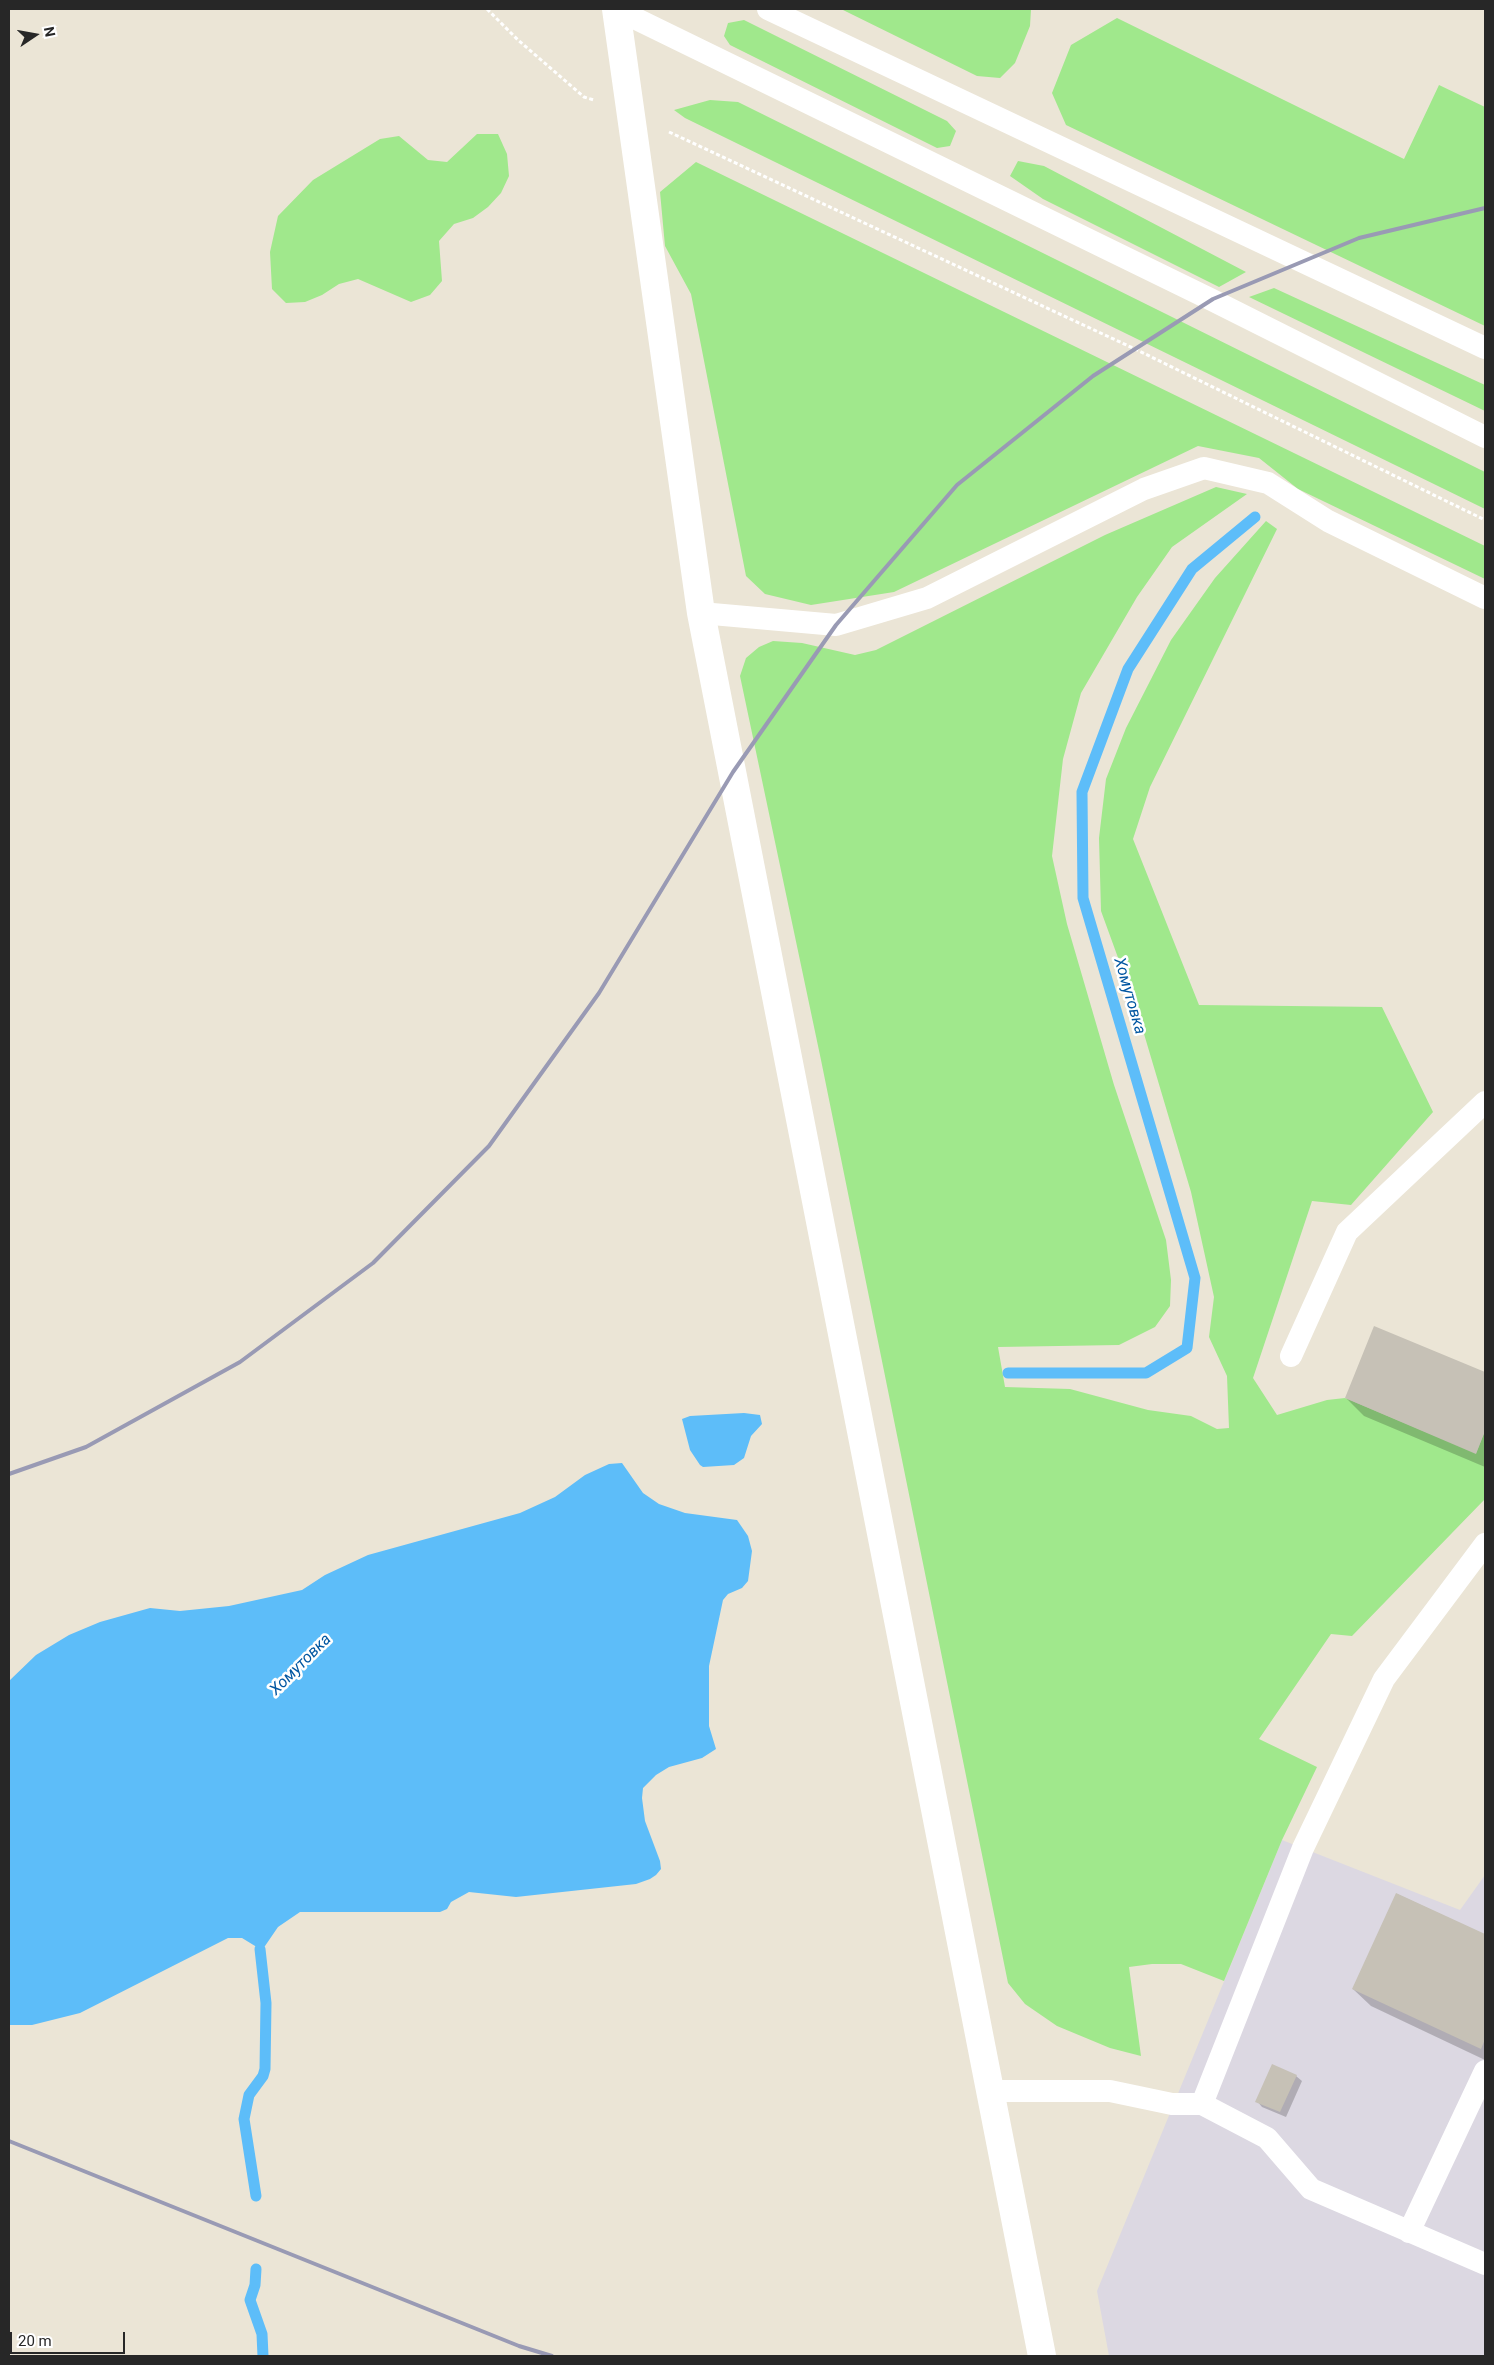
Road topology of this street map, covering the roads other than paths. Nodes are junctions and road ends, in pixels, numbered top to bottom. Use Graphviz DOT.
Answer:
graph roads {
  1 [pos="616,9"];
  2 [pos="768,9"];
  3 [pos="1485,348"];
  4 [pos="1485,437"];
  5 [pos="1485,598"];
  6 [pos="701,613"];
  7 [pos="1485,1102"];
  8 [pos="1291,1356"];
  9 [pos="1485,1544"];
  10 [pos="1485,2071"];
  11 [pos="992,2091"];
  12 [pos="1202,2104"];
  13 [pos="1409,2232"];
  14 [pos="1485,2264"];
  15 [pos="1042,2356"];
  1 -- 4 [label="lane"];
  1 -- 6 [label="street"];
  2 -- 3 [label="lane"];
  5 -- 6 [label="lane"];
  6 -- 11 [label="street"];
  7 -- 8 [label="lane"];
  9 -- 12 [label="lane"];
  10 -- 13 [label="lane"];
  11 -- 12 [label="lane"];
  11 -- 15 [label="street"];
  12 -- 13 [label="lane"];
  13 -- 14 [label="lane"];
}
